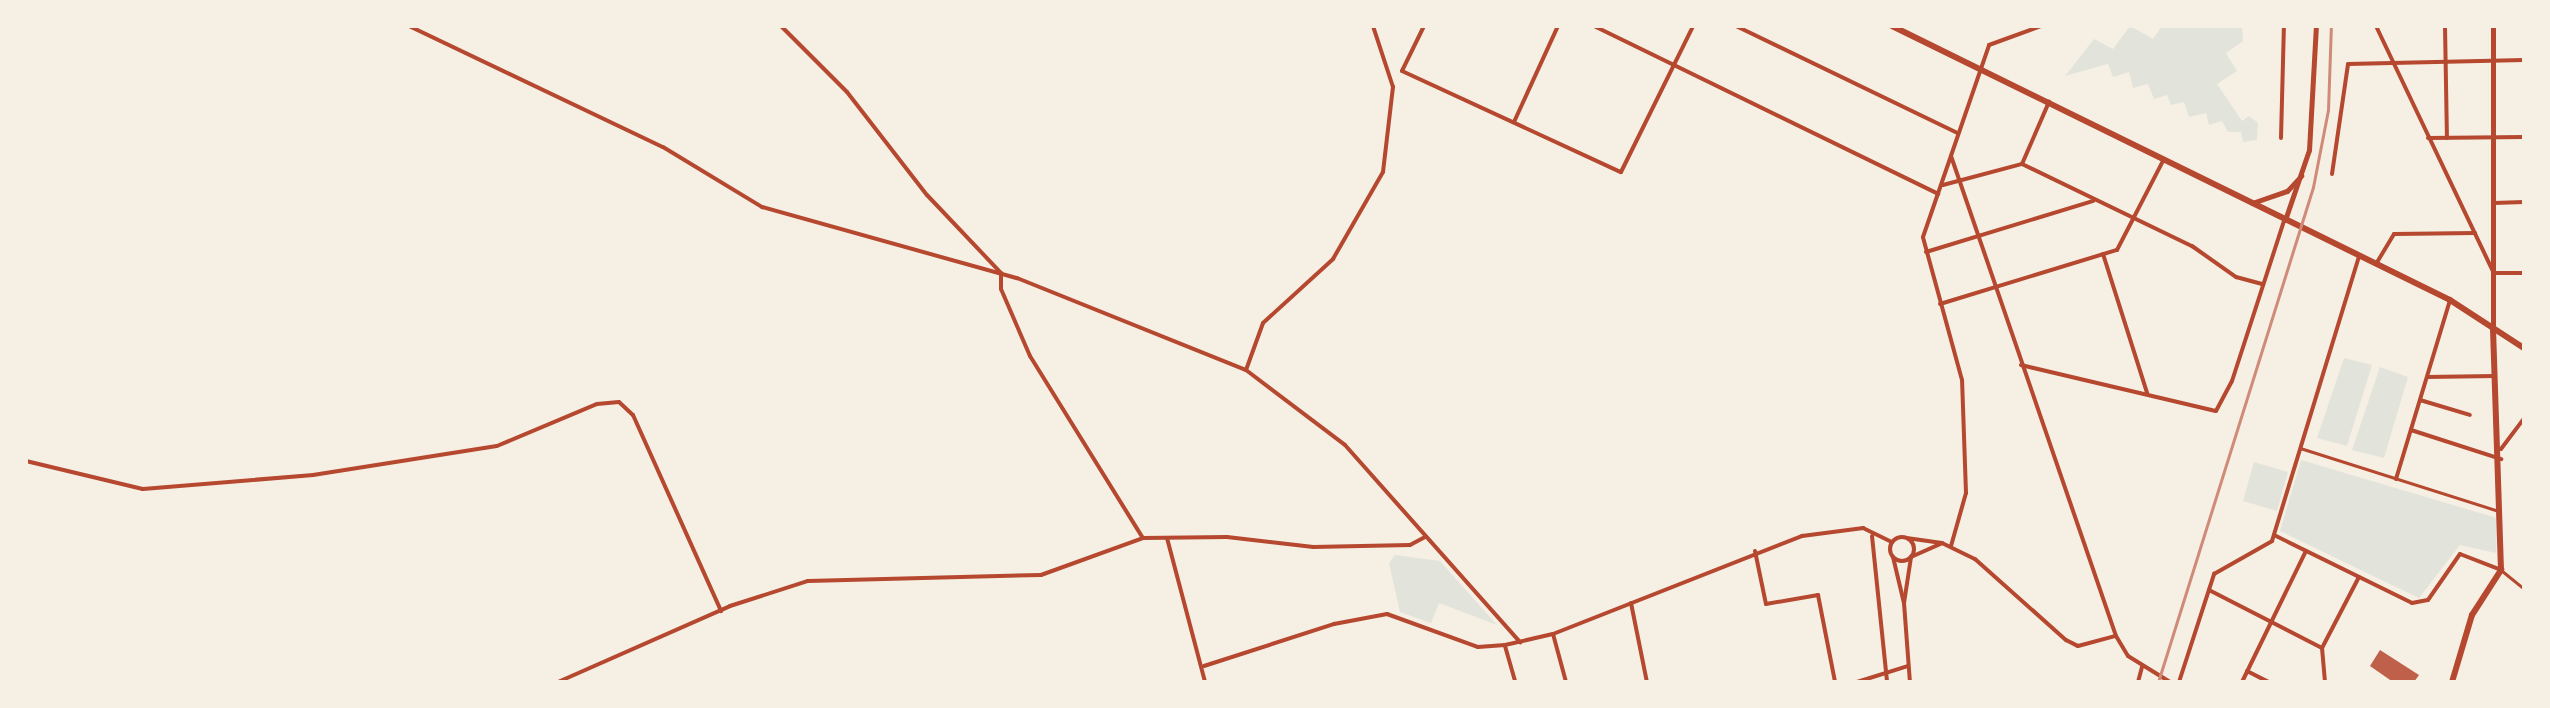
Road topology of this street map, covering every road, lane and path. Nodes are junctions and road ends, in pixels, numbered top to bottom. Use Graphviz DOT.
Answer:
graph roads {
  1 [pos="409,26"];
  2 [pos="781,26"];
  3 [pos="1373,26"];
  4 [pos="1424,26"];
  5 [pos="1558,26"];
  6 [pos="1594,26"];
  7 [pos="1693,26"];
  8 [pos="1736,26"];
  9 [pos="1892,26"];
  10 [pos="2041,26"];
  11 [pos="2284,26"];
  12 [pos="2316,26"];
  13 [pos="2376,26"];
  14 [pos="2445,26"];
  15 [pos="2493,26"];
  16 [pos="2493,60"];
  17 [pos="2524,60"];
  18 [pos="2446,61"];
  19 [pos="1674,63"];
  20 [pos="2390,63"];
  21 [pos="1980,68"];
  22 [pos="2049,102"];
  23 [pos="1514,122"];
  24 [pos="1958,133"];
  25 [pos="2493,137"];
  26 [pos="2524,137"];
  27 [pos="2281,138"];
  28 [pos="2428,138"];
  29 [pos="2447,138"];
  30 [pos="1951,156"];
  31 [pos="2164,159"];
  32 [pos="2022,164"];
  33 [pos="2304,172"];
  34 [pos="2332,174"];
  35 [pos="1959,181"];
  36 [pos="1941,185"];
  37 [pos="1938,194"];
  38 [pos="2096,200"];
  39 [pos="2524,202"];
  40 [pos="2251,203"];
  41 [pos="2494,203"];
  42 [pos="2134,218"];
  43 [pos="2284,221"];
  44 [pos="2475,233"];
  45 [pos="1978,236"];
  46 [pos="1926,252"];
  47 [pos="2103,254"];
  48 [pos="2359,257"];
  49 [pos="2376,264"];
  50 [pos="1001,273"];
  51 [pos="2494,273"];
  52 [pos="2524,273"];
  53 [pos="2262,284"];
  54 [pos="1994,287"];
  55 [pos="2450,300"];
  56 [pos="1940,304"];
  57 [pos="2493,325"];
  58 [pos="2524,348"];
  59 [pos="2021,365"];
  60 [pos="1246,370"];
  61 [pos="2495,376"];
  62 [pos="2427,377"];
  63 [pos="2147,394"];
  64 [pos="2420,400"];
  65 [pos="2470,415"];
  66 [pos="2524,419"];
  67 [pos="2411,430"];
  68 [pos="2300,448"];
  69 [pos="2501,449"];
  70 [pos="2501,459"];
  71 [pos="26,461"];
  72 [pos="2396,479"];
  73 [pos="2501,512"];
  74 [pos="2274,535"];
  75 [pos="1872,536"];
  76 [pos="1425,537"];
  77 [pos="1143,538"];
  78 [pos="1167,538"];
  79 [pos="1908,538"];
  80 [pos="1892,542"];
  81 [pos="1942,543"];
  82 [pos="1951,546"];
  83 [pos="1755,551"];
  84 [pos="2306,551"];
  85 [pos="1893,557"];
  86 [pos="1911,557"];
  87 [pos="2501,570"];
  88 [pos="2359,577"];
  89 [pos="2524,589"];
  90 [pos="2209,590"];
  91 [pos="1631,603"];
  92 [pos="1904,603"];
  93 [pos="721,611"];
  94 [pos="2271,621"];
  95 [pos="1553,634"];
  96 [pos="2116,636"];
  97 [pos="1520,642"];
  98 [pos="1505,645"];
  99 [pos="2322,648"];
  100 [pos="1204,666"];
  101 [pos="1908,666"];
  102 [pos="2142,667"];
  103 [pos="2247,671"];
  104 [pos="1885,672"];
  105 [pos="558,682"];
  106 [pos="1205,682"];
  107 [pos="1515,682"];
  108 [pos="1566,682"];
  109 [pos="1647,682"];
  110 [pos="1835,682"];
  111 [pos="1857,682"];
  112 [pos="1887,682"];
  113 [pos="1910,682"];
  114 [pos="2138,682"];
  115 [pos="2170,682"];
  116 [pos="2179,682"];
  117 [pos="2242,682"];
  118 [pos="2269,682"];
  119 [pos="2325,682"];
  120 [pos="2452,682"];
  1 -- 50 [label="street"];
  2 -- 50 [label="street"];
  3 -- 60 [label="street"];
  4 -- 23 [label="street"];
  5 -- 23 [label="street"];
  6 -- 19 [label="street"];
  7 -- 19 [label="street"];
  8 -- 24 [label="street"];
  9 -- 21 [label="main road"];
  10 -- 21 [label="street"];
  11 -- 27 [label="street"];
  12 -- 33 [label="street"];
  13 -- 20 [label="street"];
  14 -- 18 [label="street"];
  15 -- 16 [label="street"];
  16 -- 17 [label="street"];
  16 -- 18 [label="street"];
  16 -- 25 [label="street"];
  18 -- 20 [label="street"];
  18 -- 29 [label="street"];
  19 -- 23 [label="street"];
  19 -- 37 [label="street"];
  20 -- 28 [label="street"];
  20 -- 34 [label="street"];
  21 -- 22 [label="main road"];
  21 -- 24 [label="street"];
  22 -- 31 [label="main road"];
  22 -- 32 [label="street"];
  24 -- 30 [label="street"];
  25 -- 26 [label="street"];
  25 -- 29 [label="street"];
  25 -- 41 [label="street"];
  28 -- 29 [label="street"];
  28 -- 44 [label="street"];
  30 -- 35 [label="street"];
  30 -- 36 [label="street"];
  31 -- 40 [label="main road"];
  31 -- 42 [label="street"];
  32 -- 35 [label="street"];
  32 -- 38 [label="street"];
  33 -- 40 [label="street"];
  33 -- 43 [label="street"];
  35 -- 36 [label="street"];
  35 -- 45 [label="street"];
  36 -- 37 [label="street"];
  37 -- 46 [label="street"];
  38 -- 42 [label="street"];
  38 -- 45 [label="street"];
  39 -- 41 [label="street"];
  40 -- 43 [label="main road"];
  41 -- 51 [label="street"];
  42 -- 47 [label="street"];
  42 -- 53 [label="street"];
  43 -- 48 [label="main road"];
  43 -- 53 [label="street"];
  44 -- 49 [label="street"];
  44 -- 51 [label="street"];
  45 -- 46 [label="street"];
  45 -- 54 [label="street"];
  46 -- 56 [label="street"];
  47 -- 54 [label="street"];
  47 -- 63 [label="street"];
  48 -- 49 [label="main road"];
  48 -- 68 [label="street"];
  49 -- 55 [label="main road"];
  50 -- 60 [label="street"];
  50 -- 77 [label="street"];
  51 -- 52 [label="street"];
  51 -- 57 [label="street"];
  53 -- 63 [label="street"];
  54 -- 56 [label="street"];
  54 -- 59 [label="street"];
  55 -- 57 [label="main road"];
  55 -- 62 [label="street"];
  56 -- 82 [label="street"];
  57 -- 58 [label="main road"];
  57 -- 61 [label="main road"];
  59 -- 63 [label="street"];
  59 -- 96 [label="street"];
  60 -- 76 [label="street"];
  61 -- 62 [label="street"];
  61 -- 69 [label="main road"];
  62 -- 64 [label="street"];
  64 -- 65 [label="street"];
  64 -- 67 [label="street"];
  66 -- 69 [label="street"];
  67 -- 70 [label="street"];
  67 -- 72 [label="street"];
  68 -- 72 [label="street"];
  68 -- 74 [label="street"];
  69 -- 70 [label="main road"];
  70 -- 73 [label="main road"];
  71 -- 93 [label="street"];
  72 -- 73 [label="street"];
  73 -- 87 [label="main road"];
  74 -- 84 [label="street"];
  74 -- 90 [label="street"];
  75 -- 80 [label="street"];
  75 -- 83 [label="street"];
  75 -- 104 [label="street"];
  76 -- 78 [label="street"];
  76 -- 97 [label="street"];
  77 -- 78 [label="street"];
  77 -- 93 [label="street"];
  78 -- 100 [label="street"];
  79 -- 80 [label="street"];
  79 -- 81 [label="street"];
  79 -- 86 [label="street"];
  80 -- 85 [label="street"];
  81 -- 82 [label="street"];
  81 -- 86 [label="street"];
  82 -- 96 [label="street"];
  83 -- 91 [label="street"];
  83 -- 110 [label="street"];
  84 -- 88 [label="street"];
  84 -- 94 [label="street"];
  85 -- 86 [label="street"];
  85 -- 92 [label="street"];
  86 -- 92 [label="street"];
  87 -- 88 [label="street"];
  87 -- 89 [label="street"];
  87 -- 120 [label="main road"];
  88 -- 99 [label="street"];
  90 -- 94 [label="street"];
  90 -- 116 [label="street"];
  91 -- 95 [label="street"];
  91 -- 109 [label="street"];
  92 -- 101 [label="street"];
  93 -- 105 [label="street"];
  94 -- 99 [label="street"];
  94 -- 103 [label="street"];
  95 -- 97 [label="street"];
  95 -- 108 [label="street"];
  96 -- 102 [label="street"];
  97 -- 98 [label="street"];
  98 -- 100 [label="street"];
  98 -- 107 [label="street"];
  99 -- 119 [label="street"];
  100 -- 106 [label="street"];
  101 -- 104 [label="street"];
  101 -- 113 [label="street"];
  102 -- 114 [label="street"];
  102 -- 115 [label="street"];
  103 -- 117 [label="street"];
  103 -- 118 [label="street"];
  104 -- 111 [label="street"];
  104 -- 112 [label="street"];
}
